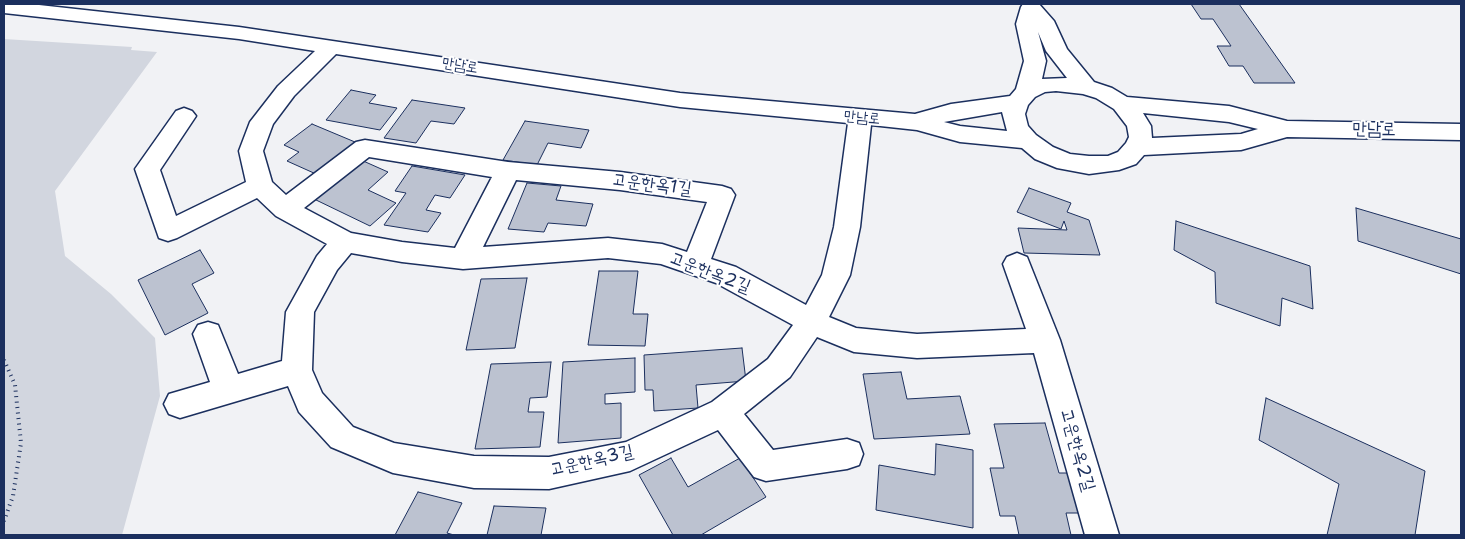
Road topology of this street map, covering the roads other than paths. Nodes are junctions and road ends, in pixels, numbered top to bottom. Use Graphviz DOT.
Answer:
graph roads {
  1 [pos="175,4"];
  2 [pos="1030,5"];
  3 [pos="4,7"];
  4 [pos="152,22"];
  5 [pos="332,46"];
  6 [pos="1086,87"];
  7 [pos="1022,97"];
  8 [pos="1122,104"];
  9 [pos="184,116"];
  10 [pos="860,118"];
  11 [pos="917,122"];
  12 [pos="1287,129"];
  13 [pos="1461,132"];
  14 [pos="1028,141"];
  15 [pos="1137,147"];
  16 [pos="508,171"];
  17 [pos="260,186"];
  18 [pos="286,209"];
  19 [pos="346,242"];
  20 [pos="463,258"];
  21 [pos="696,264"];
  22 [pos="1017,264"];
  23 [pos="812,322"];
  24 [pos="208,334"];
  25 [pos="1045,340"];
  26 [pos="297,370"];
  27 [pos="228,389"];
  28 [pos="180,404"];
  29 [pos="723,412"];
  30 [pos="847,454"];
  31 [pos="1102,535"];
  1 -- 4 [label="street"];
  2 -- 6 [label="street"];
  2 -- 7 [label="street"];
  3 -- 4 [label="street, 만남로"];
  4 -- 5 [label="street, 만남로"];
  5 -- 10 [label="street, 만남로"];
  5 -- 17 [label="street"];
  6 -- 7 [label="street"];
  6 -- 8 [label="street"];
  7 -- 11 [label="street"];
  7 -- 14 [label="street"];
  8 -- 12 [label="street"];
  8 -- 15 [label="street"];
  9 -- 17 [label="street"];
  10 -- 11 [label="street, 만남로"];
  10 -- 23 [label="street, 고운한옥3길"];
  11 -- 14 [label="street"];
  12 -- 13 [label="street, 만남로"];
  12 -- 15 [label="street"];
  14 -- 15 [label="street"];
  16 -- 18 [label="street, 고운한옥1길"];
  16 -- 20 [label="street"];
  16 -- 21 [label="street, 고운한옥1길"];
  17 -- 18 [label="street, 고운한옥2길"];
  18 -- 19 [label="street, 고운한옥2길"];
  19 -- 20 [label="street, 고운한옥2길"];
  19 -- 26 [label="street, 고운한옥3길"];
  20 -- 21 [label="street, 고운한옥2길"];
  21 -- 23 [label="street, 고운한옥2길"];
  22 -- 25 [label="street"];
  23 -- 25 [label="street, 고운한옥2길"];
  23 -- 29 [label="street, 고운한옥3길"];
  24 -- 27 [label="street"];
  25 -- 31 [label="street, 고운한옥2길"];
  26 -- 27 [label="street"];
  26 -- 29 [label="street, 고운한옥3길"];
  27 -- 28 [label="street"];
  29 -- 30 [label="street"];
}
